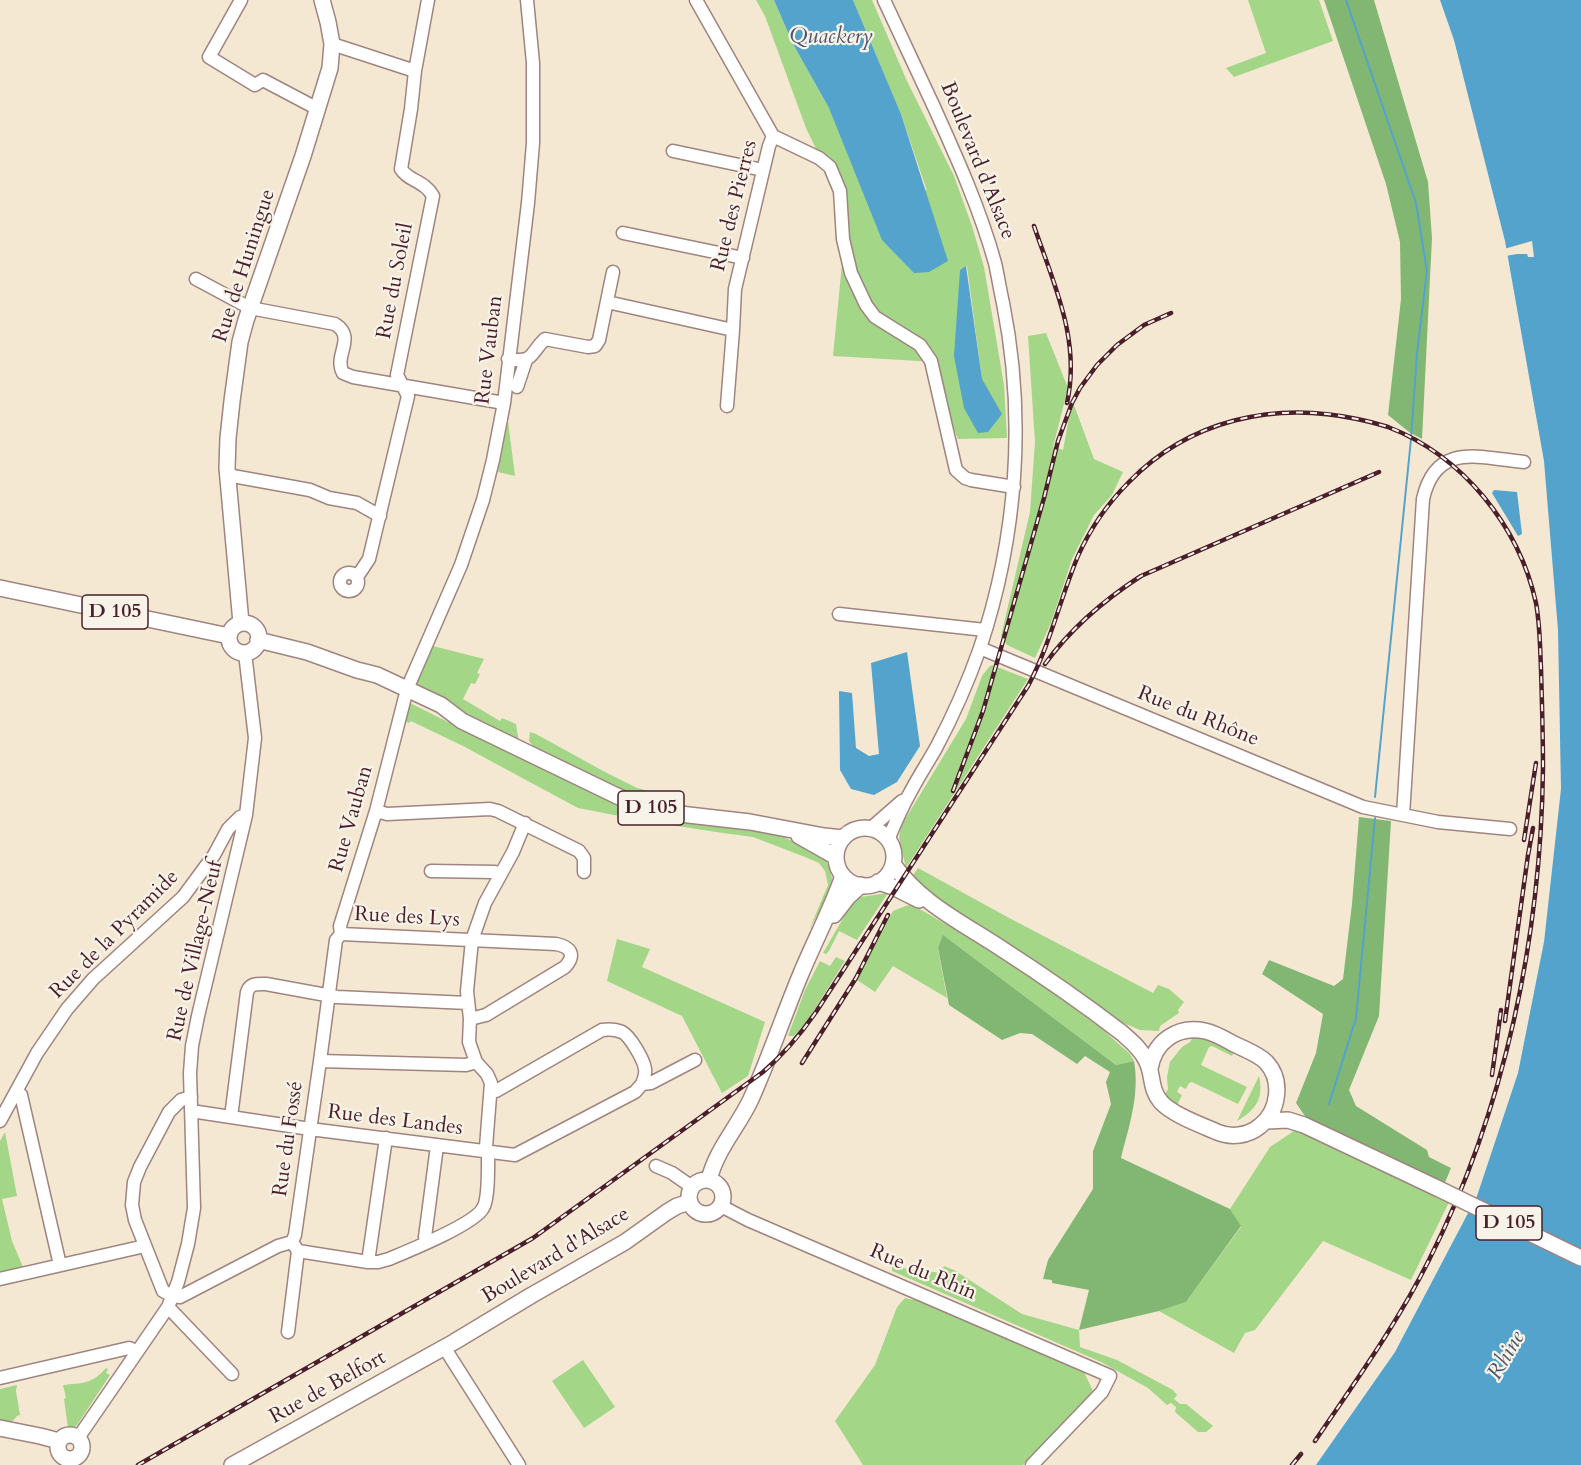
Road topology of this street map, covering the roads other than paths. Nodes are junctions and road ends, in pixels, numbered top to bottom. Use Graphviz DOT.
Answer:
graph roads {
  1 [pos="241,0"];
  2 [pos="322,0"];
  3 [pos="428,0"];
  4 [pos="527,0"];
  5 [pos="696,0"];
  6 [pos="884,0"];
  7 [pos="332,44"];
  8 [pos="415,71"];
  9 [pos="318,109"];
  10 [pos="773,136"];
  11 [pos="673,151"];
  12 [pos="763,170"];
  13 [pos="623,233"];
  14 [pos="743,258"];
  15 [pos="613,272"];
  16 [pos="196,279"];
  17 [pos="607,302"];
  18 [pos="250,308"];
  19 [pos="733,330"];
  20 [pos="508,358"];
  21 [pos="526,360"];
  22 [pos="403,386"];
  23 [pos="517,387"];
  24 [pos="504,403"];
  25 [pos="727,406"];
  26 [pos="1524,462"];
  27 [pos="227,475"];
  28 [pos="1014,487"];
  29 [pos="380,516"];
  30 [pos="357,577"];
  31 [pos="0,588"];
  32 [pos="839,614"];
  33 [pos="241,623"];
  34 [pos="985,630"];
  35 [pos="229,636"];
  36 [pos="258,640"];
  37 [pos="980,648"];
  38 [pos="245,653"];
  39 [pos="406,693"];
  40 [pos="911,791"];
  41 [pos="376,811"];
  42 [pos="246,815"];
  43 [pos="1403,815"];
  44 [pos="525,823"];
  45 [pos="784,829"];
  46 [pos="870,829"];
  47 [pos="1510,829"];
  48 [pos="843,838"];
  49 [pos="888,840"];
  50 [pos="836,857"];
  51 [pos="893,864"];
  52 [pos="432,871"];
  53 [pos="584,872"];
  54 [pos="501,874"];
  55 [pos="843,876"];
  56 [pos="878,882"];
  57 [pos="861,885"];
  58 [pos="938,909"];
  59 [pos="341,934"];
  60 [pos="472,940"];
  61 [pos="814,945"];
  62 [pos="335,949"];
  63 [pos="329,995"];
  64 [pos="468,1002"];
  65 [pos="470,1019"];
  66 [pos="1123,1034"];
  67 [pos="1164,1040"];
  68 [pos="695,1060"];
  69 [pos="320,1061"];
  70 [pos="476,1062"];
  71 [pos="1149,1069"];
  72 [pos="642,1084"];
  73 [pos="490,1091"];
  74 [pos="16,1092"];
  75 [pos="190,1097"];
  76 [pos="1277,1098"];
  77 [pos="191,1112"];
  78 [pos="231,1117"];
  79 [pos="0,1121"];
  80 [pos="1266,1121"];
  81 [pos="1304,1125"];
  82 [pos="310,1129"];
  83 [pos="386,1138"];
  84 [pos="436,1146"];
  85 [pos="488,1152"];
  86 [pos="656,1166"];
  87 [pos="709,1180"];
  88 [pos="691,1195"];
  89 [pos="721,1206"];
  90 [pos="427,1242"];
  91 [pos="145,1246"];
  92 [pos="295,1247"];
  93 [pos="1581,1258"];
  94 [pos="368,1262"];
  95 [pos="60,1265"];
  96 [pos="0,1279"];
  97 [pos="170,1302"];
  98 [pos="288,1332"];
  99 [pos="444,1347"];
  100 [pos="137,1351"];
  101 [pos="232,1374"];
  102 [pos="0,1378"];
  103 [pos="0,1428"];
  104 [pos="78,1438"];
  105 [pos="59,1441"];
  106 [pos="82,1461"];
  107 [pos="232,1465"];
  108 [pos="519,1465"];
  109 [pos="1032,1465"];
  1 -- 9 [label="street"];
  2 -- 7 [label="main road, Rue de Huningue"];
  3 -- 8 [label="street, Rue du Soleil"];
  4 -- 20 [label="street, Rue Vauban"];
  5 -- 10 [label="street, Rue des Pierres"];
  6 -- 28 [label="street, Boulevard d'Alsace"];
  7 -- 8 [label="street"];
  7 -- 9 [label="main road, Rue de Huningue"];
  8 -- 22 [label="street, Rue du Soleil"];
  9 -- 18 [label="main road, Rue de Huningue"];
  10 -- 12 [label="street, Rue des Pierres"];
  10 -- 28 [label="street"];
  11 -- 12 [label="street"];
  12 -- 14 [label="street, Rue des Pierres"];
  13 -- 14 [label="street"];
  14 -- 19 [label="street, Rue des Pierres"];
  15 -- 17 [label="street"];
  16 -- 18 [label="street"];
  17 -- 19 [label="street"];
  17 -- 21 [label="street"];
  18 -- 22 [label="street"];
  18 -- 27 [label="main road, Rue de Huningue"];
  19 -- 25 [label="street, Rue des Pierres"];
  20 -- 21 [label="street"];
  20 -- 24 [label="street, Rue Vauban"];
  21 -- 23 [label="street"];
  22 -- 24 [label="street"];
  22 -- 29 [label="street, Rue du Soleil"];
  24 -- 39 [label="street, Rue Vauban"];
  26 -- 43 [label="street"];
  27 -- 29 [label="street"];
  27 -- 33 [label="main road, Rue de Huningue"];
  28 -- 34 [label="street, Boulevard d'Alsace"];
  29 -- 30 [label="street, Rue du Soleil"];
  31 -- 35 [label="main road, D 105"];
  32 -- 34 [label="street"];
  33 -- 35 [label="main road"];
  33 -- 36 [label="main road"];
  34 -- 37 [label="street, Boulevard d'Alsace"];
  35 -- 38 [label="main road"];
  36 -- 38 [label="main road"];
  36 -- 39 [label="main road, D 105"];
  37 -- 40 [label="street, Boulevard d'Alsace"];
  37 -- 43 [label="street, Rue du Rhône"];
  38 -- 42 [label="street"];
  39 -- 41 [label="street, Rue Vauban"];
  39 -- 45 [label="main road, D 105"];
  40 -- 46 [label="street, Boulevard d'Alsace"];
  40 -- 49 [label="street, Boulevard d'Alsace"];
  41 -- 44 [label="street"];
  41 -- 59 [label="street, Rue Vauban"];
  42 -- 74 [label="street, Rue de la Pyramide"];
  42 -- 75 [label="street, Rue de Village-Neuf"];
  43 -- 47 [label="street, Rue du Rhône"];
  44 -- 53 [label="street"];
  44 -- 54 [label="street"];
  45 -- 48 [label="main road, D 105"];
  45 -- 50 [label="main road, D 105"];
  46 -- 48 [label="main road"];
  46 -- 49 [label="main road"];
  48 -- 50 [label="main road"];
  49 -- 51 [label="main road"];
  50 -- 55 [label="main road"];
  51 -- 56 [label="main road"];
  51 -- 58 [label="main road"];
  52 -- 54 [label="street"];
  54 -- 60 [label="street"];
  55 -- 57 [label="main road"];
  55 -- 61 [label="main road"];
  56 -- 57 [label="main road"];
  56 -- 58 [label="main road"];
  57 -- 61 [label="main road"];
  58 -- 66 [label="main road"];
  59 -- 60 [label="street, Rue des Lys"];
  59 -- 62 [label="street, Rue Vauban"];
  60 -- 64 [label="street"];
  60 -- 65 [label="street, Rue des Lys"];
  61 -- 87 [label="main road"];
  62 -- 63 [label="street, Rue du Fossé"];
  63 -- 64 [label="street"];
  63 -- 69 [label="street, Rue du Fossé"];
  63 -- 78 [label="street"];
  64 -- 65 [label="street"];
  65 -- 70 [label="street"];
  66 -- 67 [label="main road"];
  66 -- 71 [label="main road"];
  67 -- 71 [label="main road"];
  67 -- 76 [label="main road"];
  68 -- 72 [label="street, Rue des Landes"];
  69 -- 70 [label="street"];
  69 -- 82 [label="street, Rue du Fossé"];
  70 -- 73 [label="street"];
  71 -- 80 [label="main road"];
  72 -- 73 [label="street"];
  72 -- 85 [label="street, Rue des Landes"];
  73 -- 85 [label="street"];
  74 -- 79 [label="street, Rue de la Pyramide"];
  74 -- 95 [label="street"];
  75 -- 77 [label="street, Rue de Village-Neuf"];
  75 -- 91 [label="street"];
  76 -- 80 [label="main road"];
  76 -- 81 [label="main road, D 105"];
  77 -- 78 [label="street, Rue des Landes"];
  77 -- 97 [label="street, Rue de Village-Neuf"];
  78 -- 82 [label="street, Rue des Landes"];
  80 -- 81 [label="main road, D 105"];
  81 -- 93 [label="main road, D 105, bridge"];
  82 -- 83 [label="street, Rue des Landes"];
  82 -- 92 [label="street, Rue du Fossé"];
  83 -- 84 [label="street, Rue des Landes"];
  83 -- 94 [label="street"];
  84 -- 85 [label="street, Rue des Landes"];
  84 -- 90 [label="street"];
  85 -- 90 [label="street"];
  86 -- 88 [label="street"];
  87 -- 88 [label="main road, Boulevard d'Alsace"];
  87 -- 89 [label="main road"];
  88 -- 89 [label="main road"];
  88 -- 99 [label="main road, Boulevard d'Alsace"];
  89 -- 109 [label="street, Rue du Rhin"];
  90 -- 94 [label="street"];
  91 -- 95 [label="street"];
  91 -- 97 [label="street"];
  92 -- 94 [label="street"];
  92 -- 97 [label="street"];
  92 -- 98 [label="street, Rue du Fossé"];
  95 -- 96 [label="street"];
  97 -- 100 [label="street, Rue de Village-Neuf"];
  97 -- 101 [label="street"];
  99 -- 107 [label="main road, Rue de Belfort"];
  99 -- 108 [label="street"];
  100 -- 102 [label="street"];
  100 -- 104 [label="street, Rue de Village-Neuf"];
  103 -- 105 [label="main road"];
  104 -- 105 [label="main road"];
  104 -- 106 [label="main road"];
  105 -- 106 [label="main road"];
}
